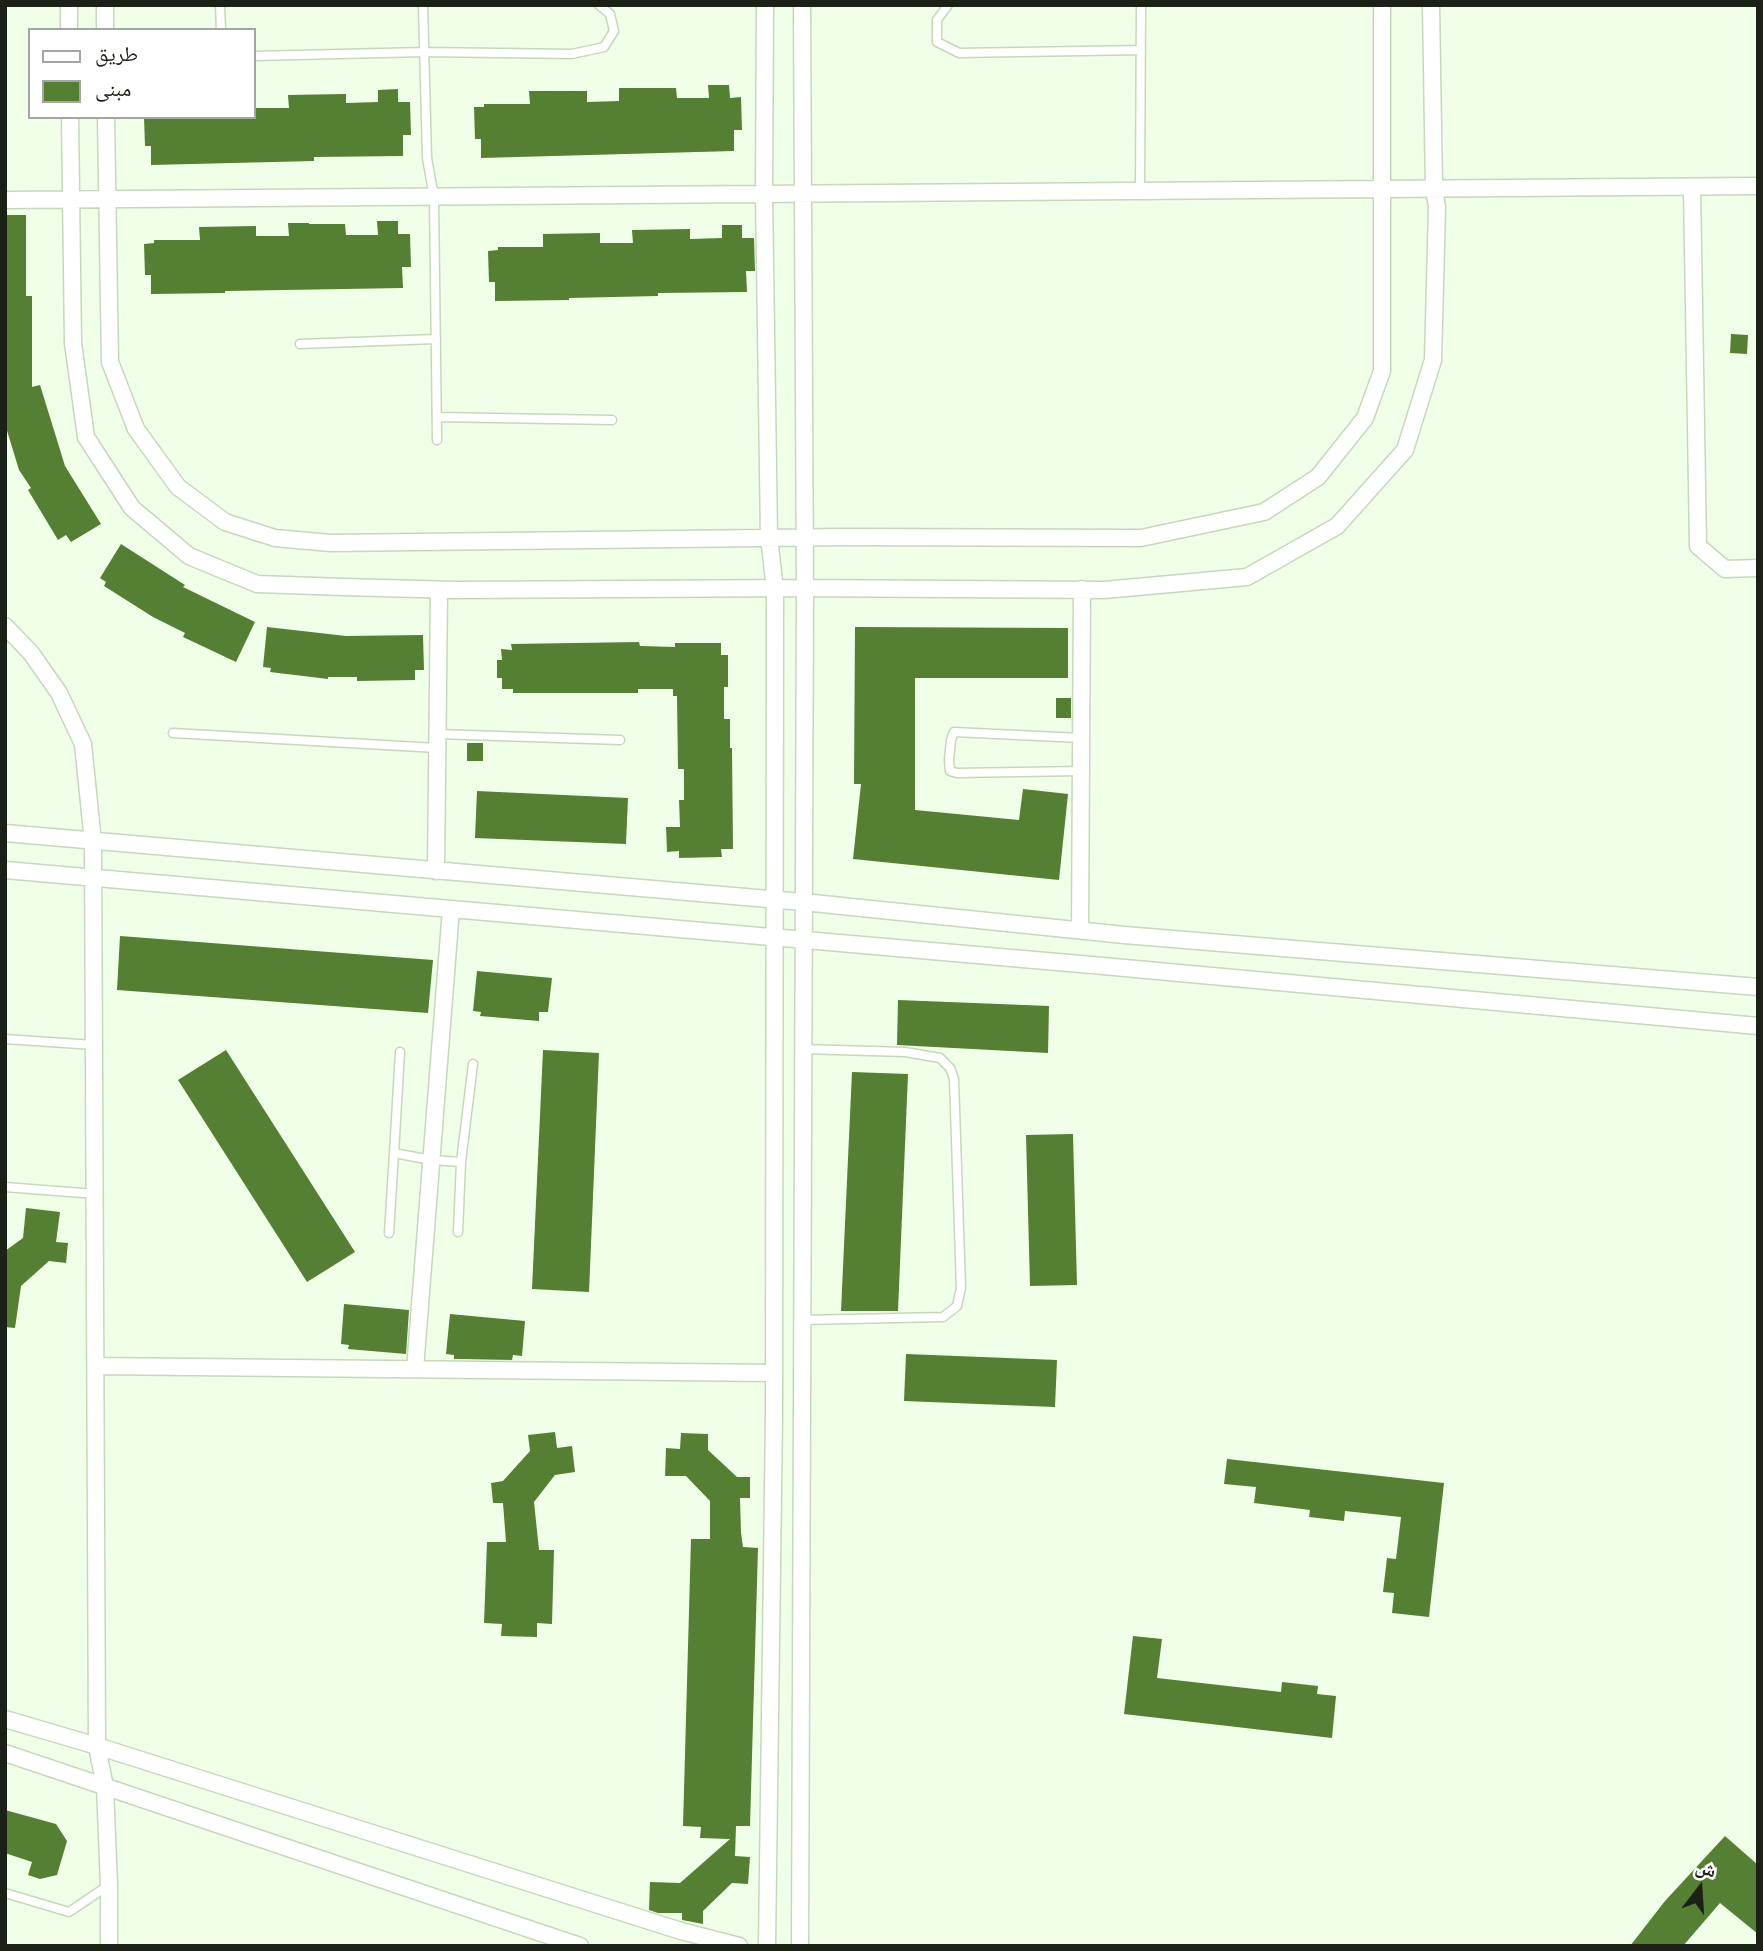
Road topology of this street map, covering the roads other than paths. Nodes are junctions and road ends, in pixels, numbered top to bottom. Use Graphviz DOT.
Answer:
graph roads {
  1 [pos="69,5"];
  2 [pos="105,5"];
  3 [pos="220,5"];
  4 [pos="423,5"];
  5 [pos="599,5"];
  6 [pos="765,5"];
  7 [pos="802,5"];
  8 [pos="948,5"];
  9 [pos="1141,5"];
  10 [pos="1382,5"];
  11 [pos="1431,5"];
  12 [pos="69,28"];
  13 [pos="105,28"];
  14 [pos="221,28"];
  15 [pos="1141,50"];
  16 [pos="425,52"];
  17 [pos="256,56"];
  18 [pos="70,119"];
  19 [pos="106,119"];
  20 [pos="1758,186"];
  21 [pos="1692,187"];
  22 [pos="1381,189"];
  23 [pos="1434,189"];
  24 [pos="1140,191"];
  25 [pos="764,194"];
  26 [pos="803,194"];
  27 [pos="434,197"];
  28 [pos="5,200"];
  29 [pos="71,200"];
  30 [pos="107,200"];
  31 [pos="436,339"];
  32 [pos="300,344"];
  33 [pos="437,417"];
  34 [pos="612,420"];
  35 [pos="437,440"];
  36 [pos="803,537"];
  37 [pos="769,538"];
  38 [pos="1758,568"];
  39 [pos="775,589"];
  40 [pos="804,589"];
  41 [pos="1082,589"];
  42 [pos="439,590"];
  43 [pos="5,625"];
  44 [pos="173,733"];
  45 [pos="1081,738"];
  46 [pos="621,740"];
  47 [pos="437,741"];
  48 [pos="1081,771"];
  49 [pos="5,833"];
  50 [pos="93,842"];
  51 [pos="5,870"];
  52 [pos="436,871"];
  53 [pos="93,878"];
  54 [pos="775,900"];
  55 [pos="803,902"];
  56 [pos="451,909"];
  57 [pos="1080,930"];
  58 [pos="775,937"];
  59 [pos="803,940"];
  60 [pos="1758,987"];
  61 [pos="1758,1026"];
  62 [pos="5,1039"];
  63 [pos="94,1045"];
  64 [pos="803,1049"];
  65 [pos="400,1052"];
  66 [pos="473,1064"];
  67 [pos="394,1153"];
  68 [pos="431,1160"];
  69 [pos="461,1162"];
  70 [pos="5,1187"];
  71 [pos="95,1194"];
  72 [pos="458,1232"];
  73 [pos="389,1233"];
  74 [pos="802,1320"];
  75 [pos="96,1366"];
  76 [pos="415,1369"];
  77 [pos="774,1373"];
  78 [pos="5,1719"];
  79 [pos="97,1746"];
  80 [pos="5,1754"];
  81 [pos="105,1787"];
  82 [pos="109,1885"];
  83 [pos="5,1893"];
  84 [pos="108,1946"];
  85 [pos="580,1946"];
  86 [pos="739,1946"];
  87 [pos="766,1946"];
  88 [pos="800,1946"];
  1 -- 12 [label="street"];
  2 -- 13 [label="street"];
  3 -- 14 [label="lane"];
  4 -- 16 [label="lane"];
  5 -- 16 [label="lane"];
  6 -- 25 [label="street"];
  7 -- 26 [label="street"];
  8 -- 15 [label="lane"];
  9 -- 15 [label="lane"];
  10 -- 22 [label="street"];
  11 -- 23 [label="street"];
  15 -- 24 [label="lane"];
  16 -- 17 [label="lane"];
  16 -- 27 [label="lane"];
  18 -- 29 [label="street"];
  19 -- 30 [label="street"];
  20 -- 21 [label="street"];
  21 -- 23 [label="street"];
  21 -- 38 [label="street"];
  22 -- 23 [label="street"];
  22 -- 24 [label="street"];
  22 -- 36 [label="street"];
  23 -- 41 [label="street"];
  24 -- 26 [label="street"];
  25 -- 26 [label="street"];
  25 -- 27 [label="street"];
  25 -- 37 [label="street"];
  26 -- 36 [label="street"];
  27 -- 30 [label="street"];
  27 -- 31 [label="lane"];
  28 -- 29 [label="street"];
  29 -- 30 [label="street"];
  29 -- 42 [label="street"];
  30 -- 37 [label="street"];
  31 -- 32 [label="lane"];
  31 -- 33 [label="lane"];
  33 -- 34 [label="lane"];
  33 -- 35 [label="lane"];
  36 -- 37 [label="street"];
  36 -- 40 [label="street"];
  37 -- 39 [label="street"];
  39 -- 40 [label="street"];
  39 -- 42 [label="street"];
  39 -- 54 [label="street"];
  40 -- 41 [label="street"];
  40 -- 55 [label="street"];
  41 -- 45 [label="street"];
  42 -- 47 [label="street"];
  43 -- 50 [label="street"];
  44 -- 47 [label="lane"];
  45 -- 48 [label="street"];
  45 -- 48 [label="lane"];
  46 -- 47 [label="lane"];
  47 -- 52 [label="street"];
  48 -- 57 [label="street"];
  49 -- 50 [label="street"];
  50 -- 52 [label="street"];
  50 -- 53 [label="street"];
  51 -- 53 [label="street"];
  52 -- 54 [label="street"];
  53 -- 56 [label="street"];
  53 -- 63 [label="street"];
  54 -- 55 [label="street"];
  54 -- 58 [label="street"];
  55 -- 57 [label="street"];
  55 -- 59 [label="street"];
  56 -- 58 [label="street"];
  56 -- 68 [label="street"];
  57 -- 60 [label="street"];
  58 -- 59 [label="street"];
  58 -- 77 [label="street"];
  59 -- 61 [label="street"];
  59 -- 64 [label="street"];
  62 -- 63 [label="lane"];
  63 -- 71 [label="street"];
  64 -- 74 [label="street"];
  64 -- 74 [label="lane"];
  65 -- 67 [label="lane"];
  66 -- 69 [label="lane"];
  67 -- 68 [label="lane"];
  67 -- 73 [label="lane"];
  68 -- 69 [label="lane"];
  68 -- 76 [label="street"];
  69 -- 72 [label="lane"];
  70 -- 71 [label="lane"];
  71 -- 75 [label="street"];
  74 -- 88 [label="street"];
  75 -- 76 [label="street"];
  75 -- 79 [label="street"];
  76 -- 77 [label="street"];
  77 -- 87 [label="street"];
  78 -- 79 [label="street"];
  79 -- 81 [label="street"];
  79 -- 86 [label="street"];
  80 -- 81 [label="street"];
  81 -- 82 [label="street"];
  81 -- 85 [label="street"];
  82 -- 83 [label="lane"];
  82 -- 84 [label="street"];
}
